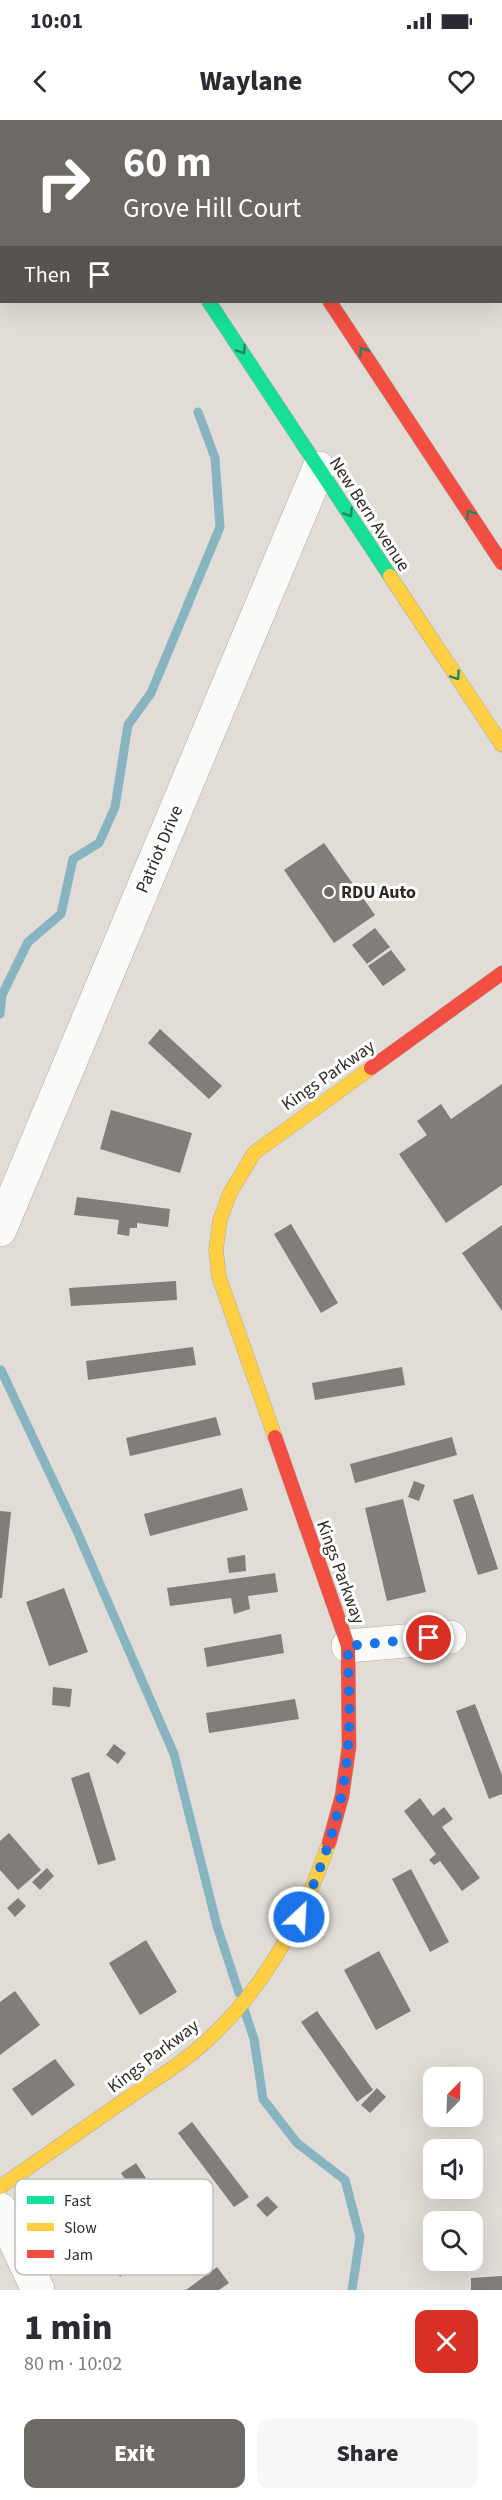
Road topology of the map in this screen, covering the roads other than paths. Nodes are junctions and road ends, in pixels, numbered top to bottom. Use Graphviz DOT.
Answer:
graph roads {
  1 [pos="210,303"];
  2 [pos="331,303"];
  3 [pos="319,468"];
  4 [pos="502,563"];
  5 [pos="502,745"];
  6 [pos="502,973"];
  7 [pos="0,1230"];
  8 [pos="450,1636"];
  9 [pos="348,1646"];
  10 [pos="0,2187"];
  11 [pos="0,2208"];
  12 [pos="15,2240"];
  13 [pos="31,2275"];
  14 [pos="38,2290"];
  1 -- 3 [label="street, New Bern Avenue, one-way"];
  4 -- 2 [label="street, one-way"];
  3 -- 5 [label="street, New Bern Avenue, one-way"];
  3 -- 7 [label="street, Patriot Drive"];
  6 -- 9 [label="street, Kings Parkway"];
  8 -- 9 [label="street"];
  9 -- 10 [label="street, Kings Parkway"];
  11 -- 12 [label="street"];
  13 -- 14 [label="street"];
}
